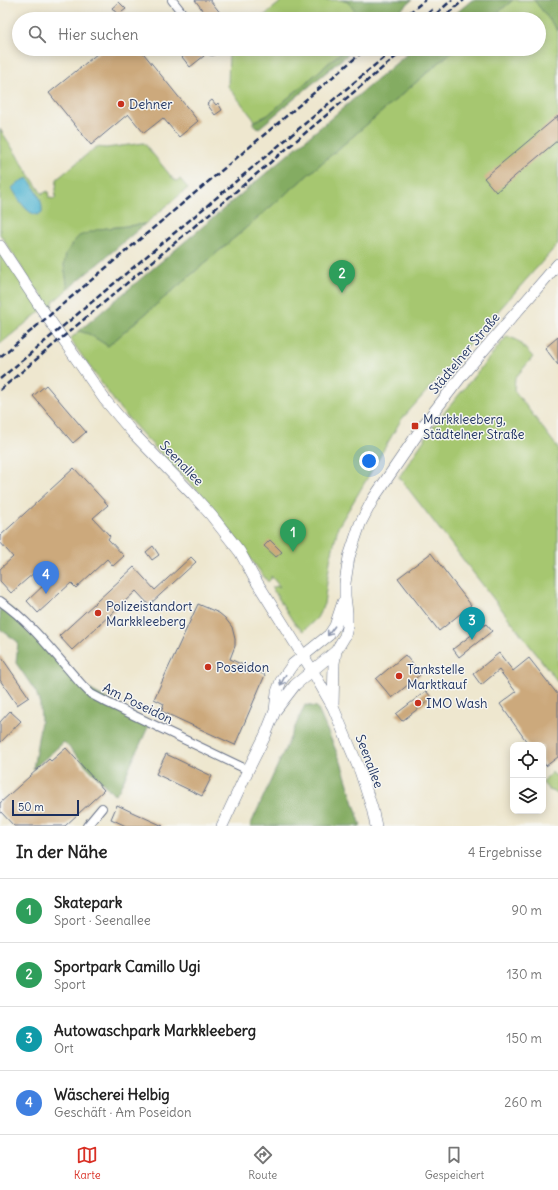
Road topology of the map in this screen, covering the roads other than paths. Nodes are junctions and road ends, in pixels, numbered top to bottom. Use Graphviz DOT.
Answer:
graph roads {
  1 [pos="172,0"];
  2 [pos="181,12"];
  3 [pos="0,246"];
  4 [pos="558,264"];
  5 [pos="345,596"];
  6 [pos="0,601"];
  7 [pos="336,650"];
  8 [pos="303,656"];
  9 [pos="312,670"];
  10 [pos="333,707"];
  11 [pos="275,711"];
  12 [pos="248,770"];
  13 [pos="102,808"];
  14 [pos="90,825"];
  15 [pos="222,826"];
  16 [pos="376,826"];
  1 -- 2 [label="street"];
  3 -- 8 [label="street, Seenallee"];
  4 -- 5 [label="street, Städtelner Straße"];
  5 -- 7 [label="street, Städtelner Straße"];
  5 -- 8 [label="street, Städtelner Straße, one-way"];
  6 -- 12 [label="street, Am Poseidon"];
  7 -- 9 [label="street, Städtelner Straße"];
  7 -- 10 [label="street, Seenallee"];
  8 -- 9 [label="street, Seenallee"];
  8 -- 11 [label="street, Städtelner Straße, one-way"];
  9 -- 10 [label="street, Seenallee"];
  9 -- 11 [label="street, Städtelner Straße"];
  10 -- 16 [label="street, Seenallee"];
  11 -- 12 [label="street, Städtelner Straße"];
  12 -- 15 [label="street, Städtelner Straße"];
  13 -- 14 [label="street"];
}
